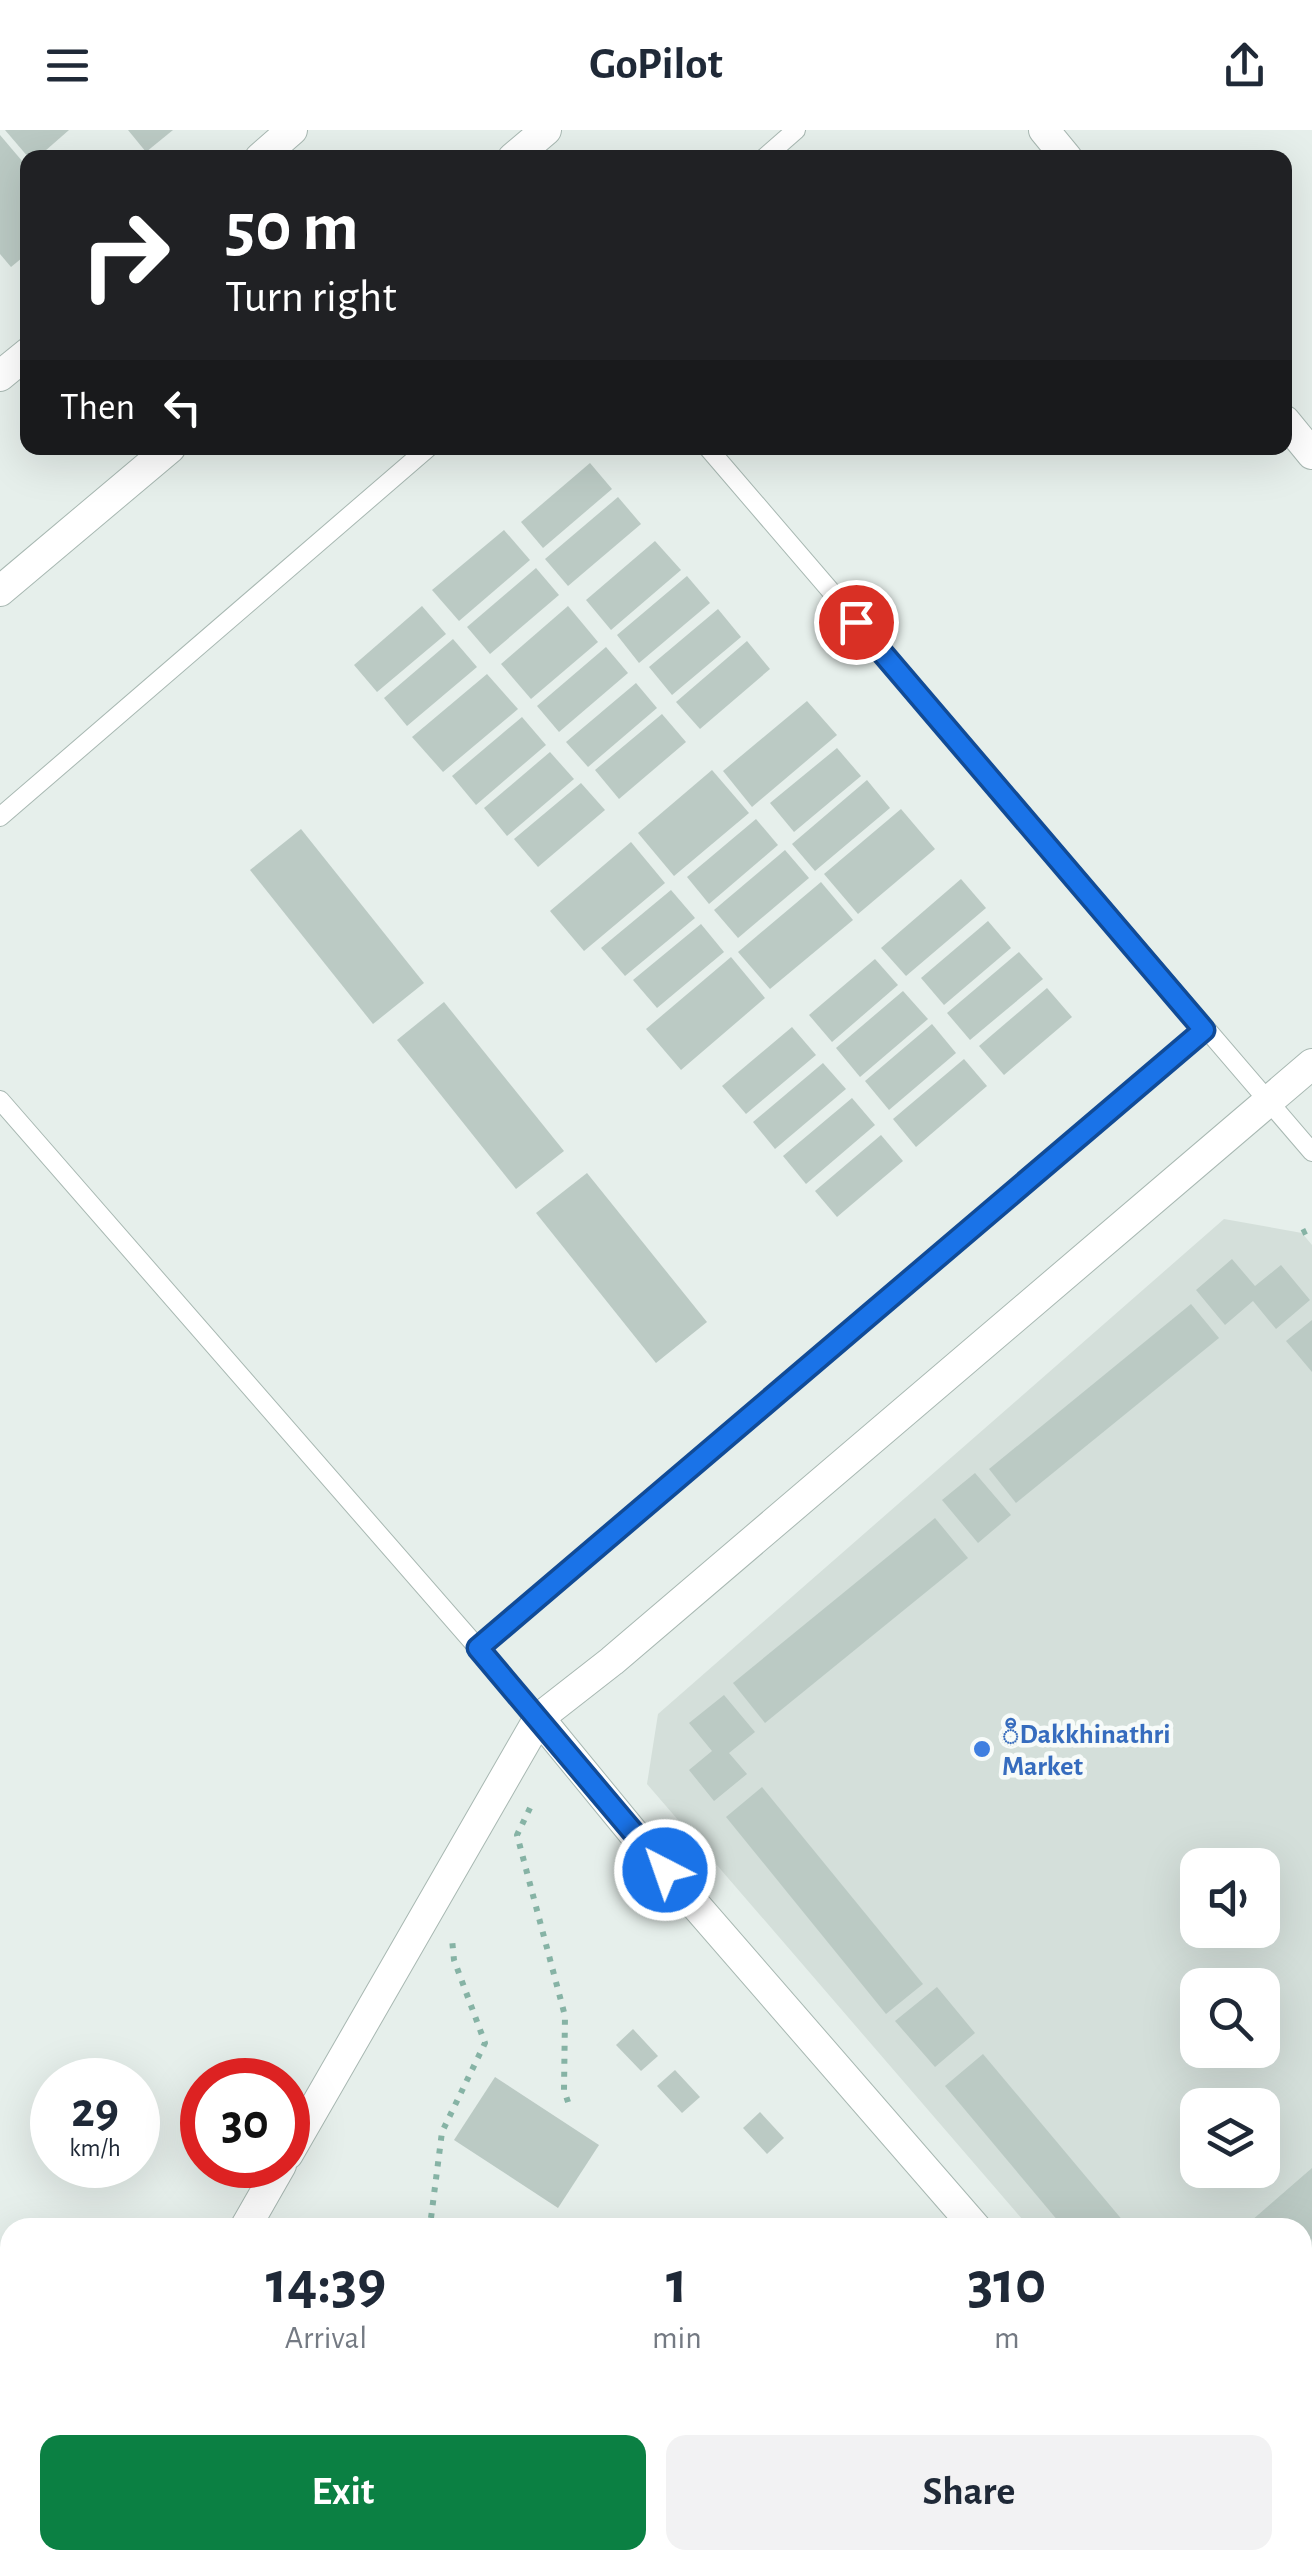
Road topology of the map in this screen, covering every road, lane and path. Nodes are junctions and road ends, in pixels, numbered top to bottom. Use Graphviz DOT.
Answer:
graph roads {
  1 [pos="292,130"];
  2 [pos="546,130"];
  3 [pos="796,130"];
  4 [pos="1044,130"];
  5 [pos="269,150"];
  6 [pos="522,150"];
  7 [pos="773,150"];
  8 [pos="1060,150"];
  9 [pos="20,360"];
  10 [pos="0,376"];
  11 [pos="1292,430"];
  12 [pos="1312,454"];
  13 [pos="162,455"];
  14 [pos="420,455"];
  15 [pos="714,455"];
  16 [pos="0,591"];
  17 [pos="0,817"];
  18 [pos="1204,1030"];
  19 [pos="1312,1064"];
  20 [pos="0,1100"];
  21 [pos="1266,1102"];
  22 [pos="1312,1152"];
  23 [pos="1312,1228"];
  24 [pos="1302,1234"];
  25 [pos="478,1648"];
  26 [pos="539,1718"];
  27 [pos="532,1804"];
  28 [pos="444,1883"];
  29 [pos="570,2108"];
  30 [pos="310,2116"];
  31 [pos="268,2188"];
  32 [pos="251,2218"];
  33 [pos="432,2218"];
  34 [pos="967,2218"];
  1 -- 5 [label="street"];
  2 -- 6 [label="street"];
  3 -- 7 [label="lane"];
  4 -- 8 [label="street"];
  9 -- 10 [label="street"];
  11 -- 12 [label="street"];
  13 -- 16 [label="street"];
  14 -- 17 [label="lane"];
  15 -- 18 [label="lane"];
  18 -- 21 [label="lane"];
  18 -- 25 [label="lane"];
  19 -- 21 [label="street"];
  20 -- 25 [label="lane"];
  21 -- 22 [label="lane"];
  21 -- 26 [label="street"];
  23 -- 24 [label="path"];
  25 -- 26 [label="lane"];
  26 -- 28 [label="street"];
  26 -- 34 [label="street"];
  27 -- 29 [label="path"];
  28 -- 30 [label="street"];
  28 -- 33 [label="path"];
  31 -- 32 [label="street"];
}
